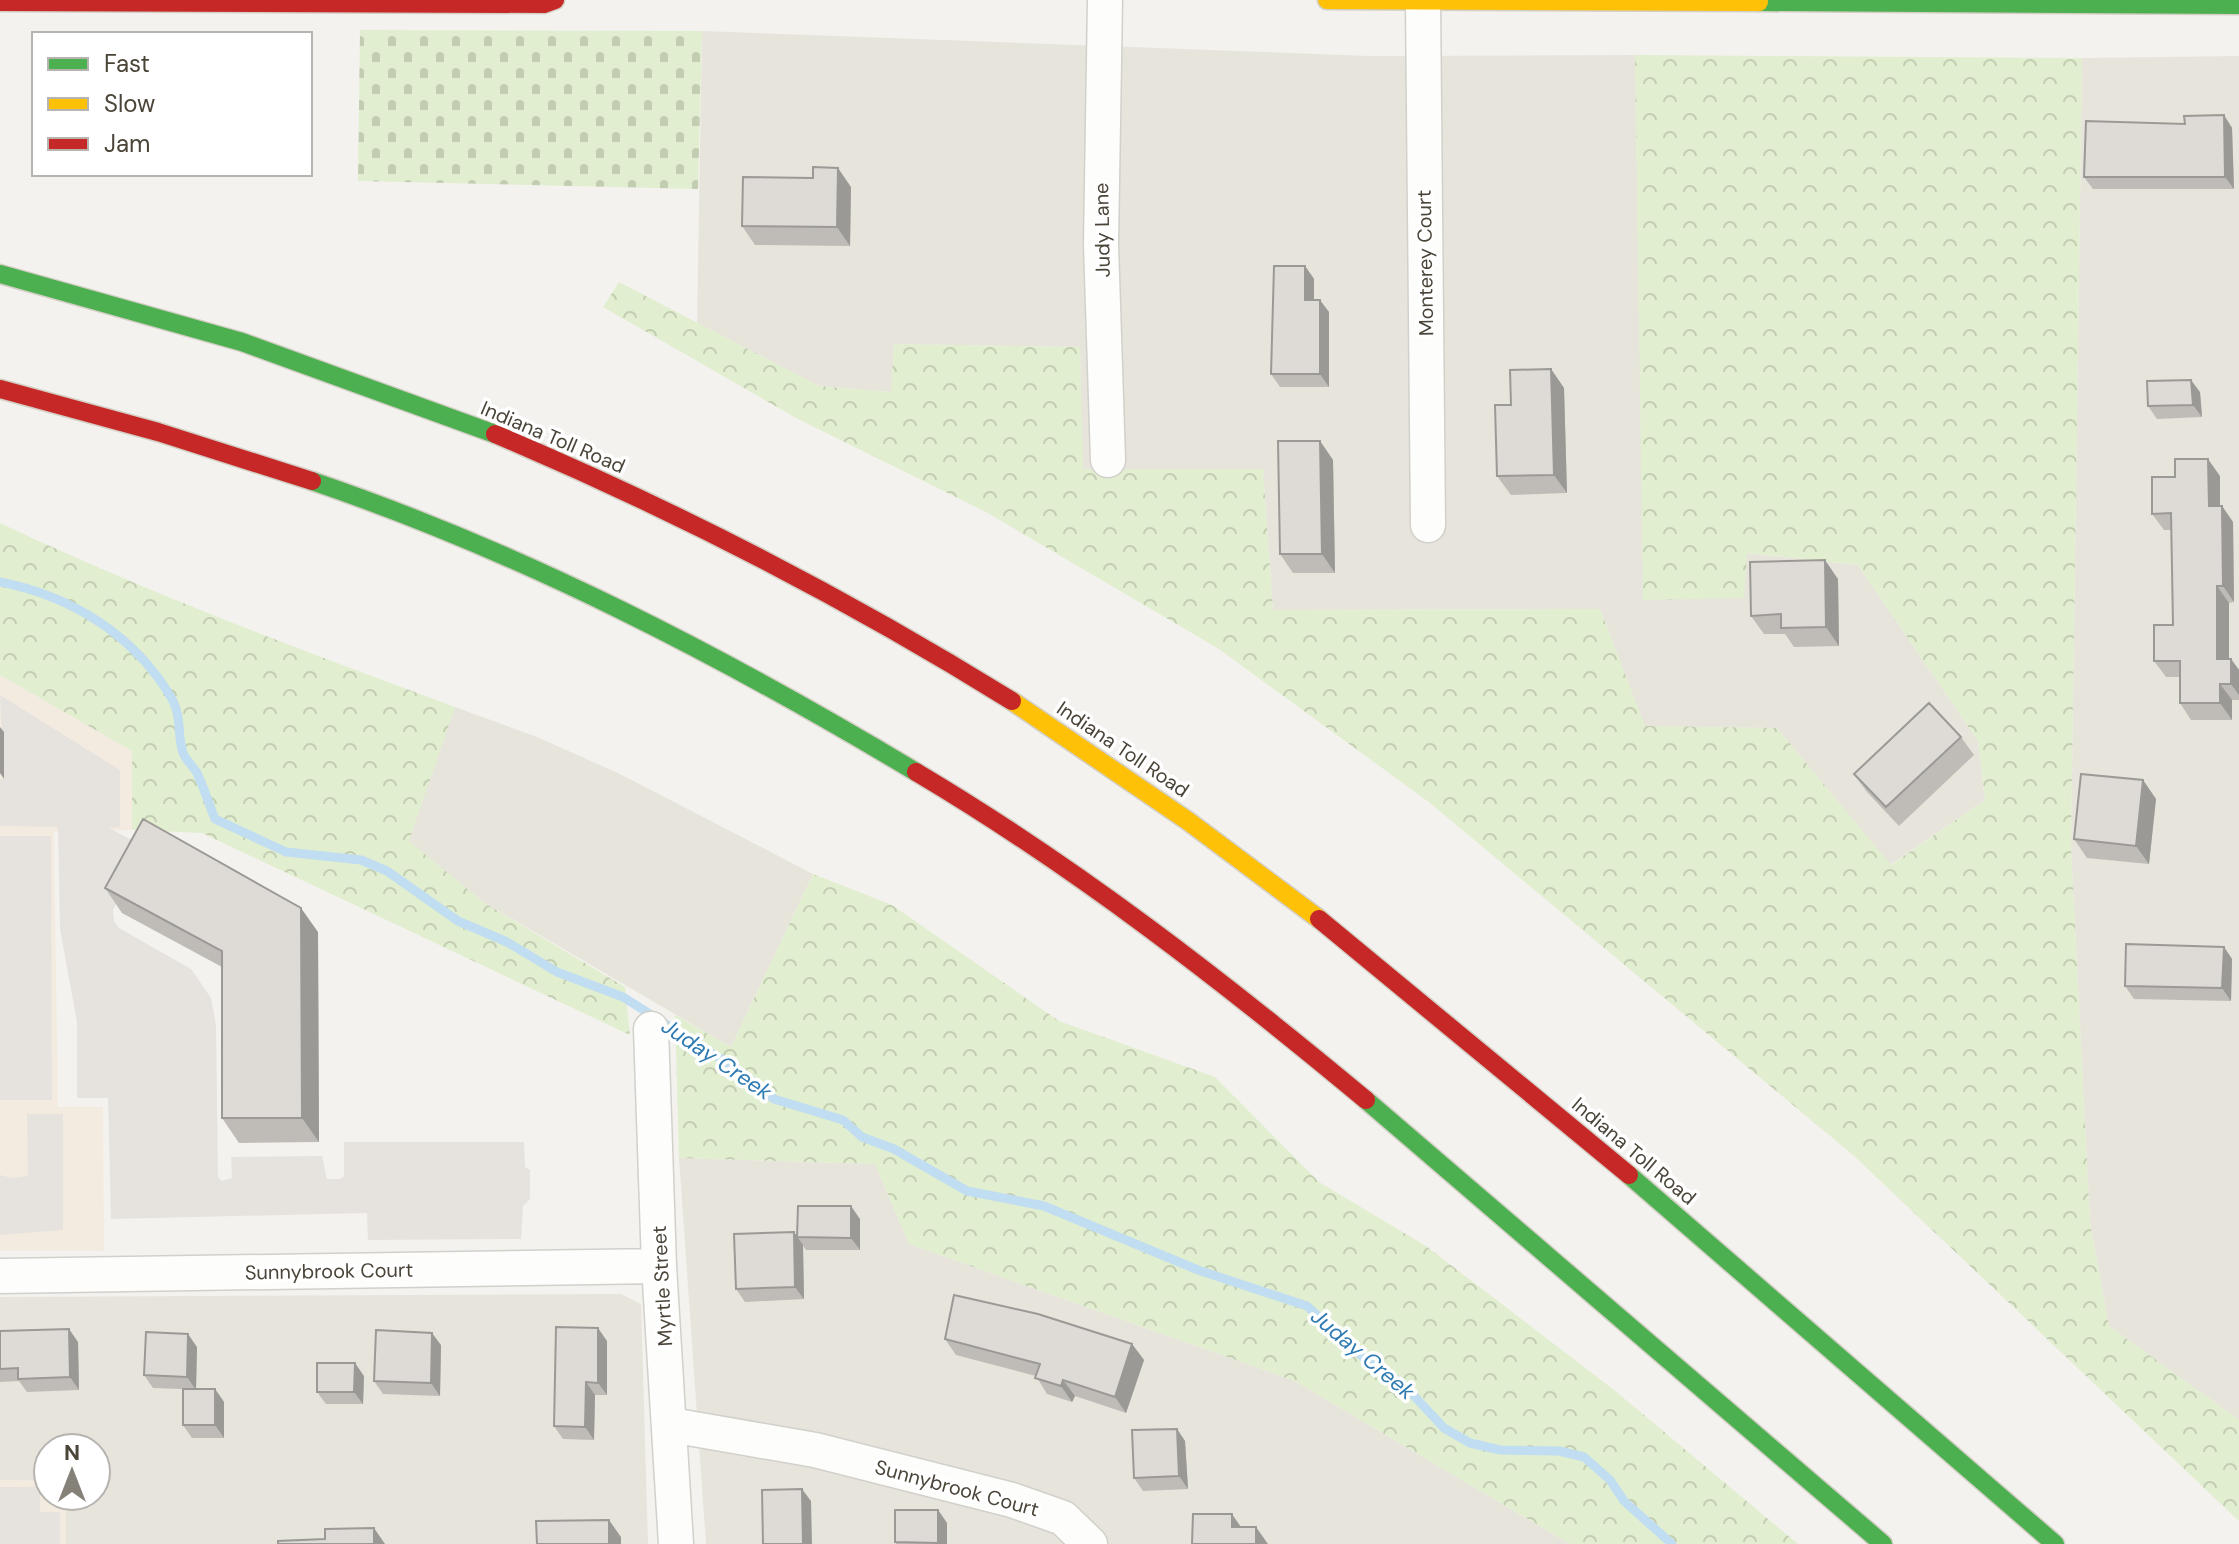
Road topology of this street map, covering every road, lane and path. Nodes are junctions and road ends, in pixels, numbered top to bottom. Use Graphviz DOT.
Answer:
graph roads {
  1 [pos="555,0"];
  2 [pos="1105,0"];
  3 [pos="1327,0"];
  4 [pos="0,2"];
  5 [pos="1423,2"];
  6 [pos="1605,2"];
  7 [pos="2239,5"];
  8 [pos="0,274"];
  9 [pos="0,389"];
  10 [pos="1108,460"];
  11 [pos="1428,525"];
  12 [pos="651,1029"];
  13 [pos="659,1266"];
  14 [pos="0,1276"];
  15 [pos="671,1425"];
  16 [pos="676,1544"];
  17 [pos="1090,1544"];
  18 [pos="1883,1544"];
  19 [pos="2055,1544"];
  1 -- 4 [label="main road"];
  2 -- 10 [label="street, Judy Lane"];
  3 -- 5 [label="main road"];
  5 -- 6 [label="main road"];
  5 -- 11 [label="street, Monterey Court"];
  6 -- 7 [label="main road"];
  8 -- 19 [label="main road, Indiana Toll Road"];
  9 -- 18 [label="main road"];
  12 -- 13 [label="street, Myrtle Street"];
  13 -- 14 [label="street, Sunnybrook Court"];
  13 -- 15 [label="street, Myrtle Street"];
  15 -- 16 [label="street, Myrtle Street"];
  15 -- 17 [label="street, Sunnybrook Court"];
}
